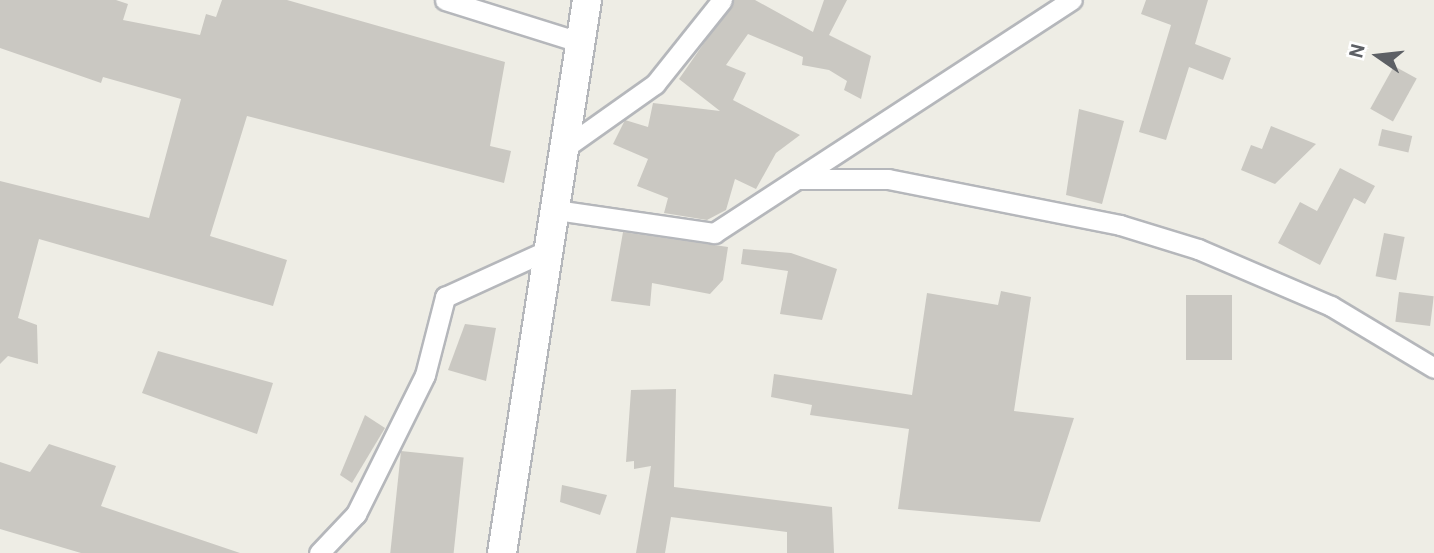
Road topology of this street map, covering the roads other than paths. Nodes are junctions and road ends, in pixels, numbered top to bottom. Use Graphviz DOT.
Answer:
graph roads {
  1 [pos="446,0"];
  2 [pos="587,0"];
  3 [pos="722,0"];
  4 [pos="1072,0"];
  5 [pos="582,43"];
  6 [pos="566,147"];
  7 [pos="797,179"];
  8 [pos="556,209"];
  9 [pos="546,251"];
  10 [pos="1434,368"];
  11 [pos="319,553"];
  12 [pos="502,553"];
  1 -- 5 [label="street"];
  2 -- 5 [label="main road"];
  3 -- 6 [label="street"];
  4 -- 7 [label="street"];
  5 -- 6 [label="main road"];
  6 -- 8 [label="main road"];
  7 -- 8 [label="street"];
  7 -- 10 [label="street"];
  8 -- 9 [label="main road"];
  9 -- 11 [label="street"];
  9 -- 12 [label="main road"];
}
